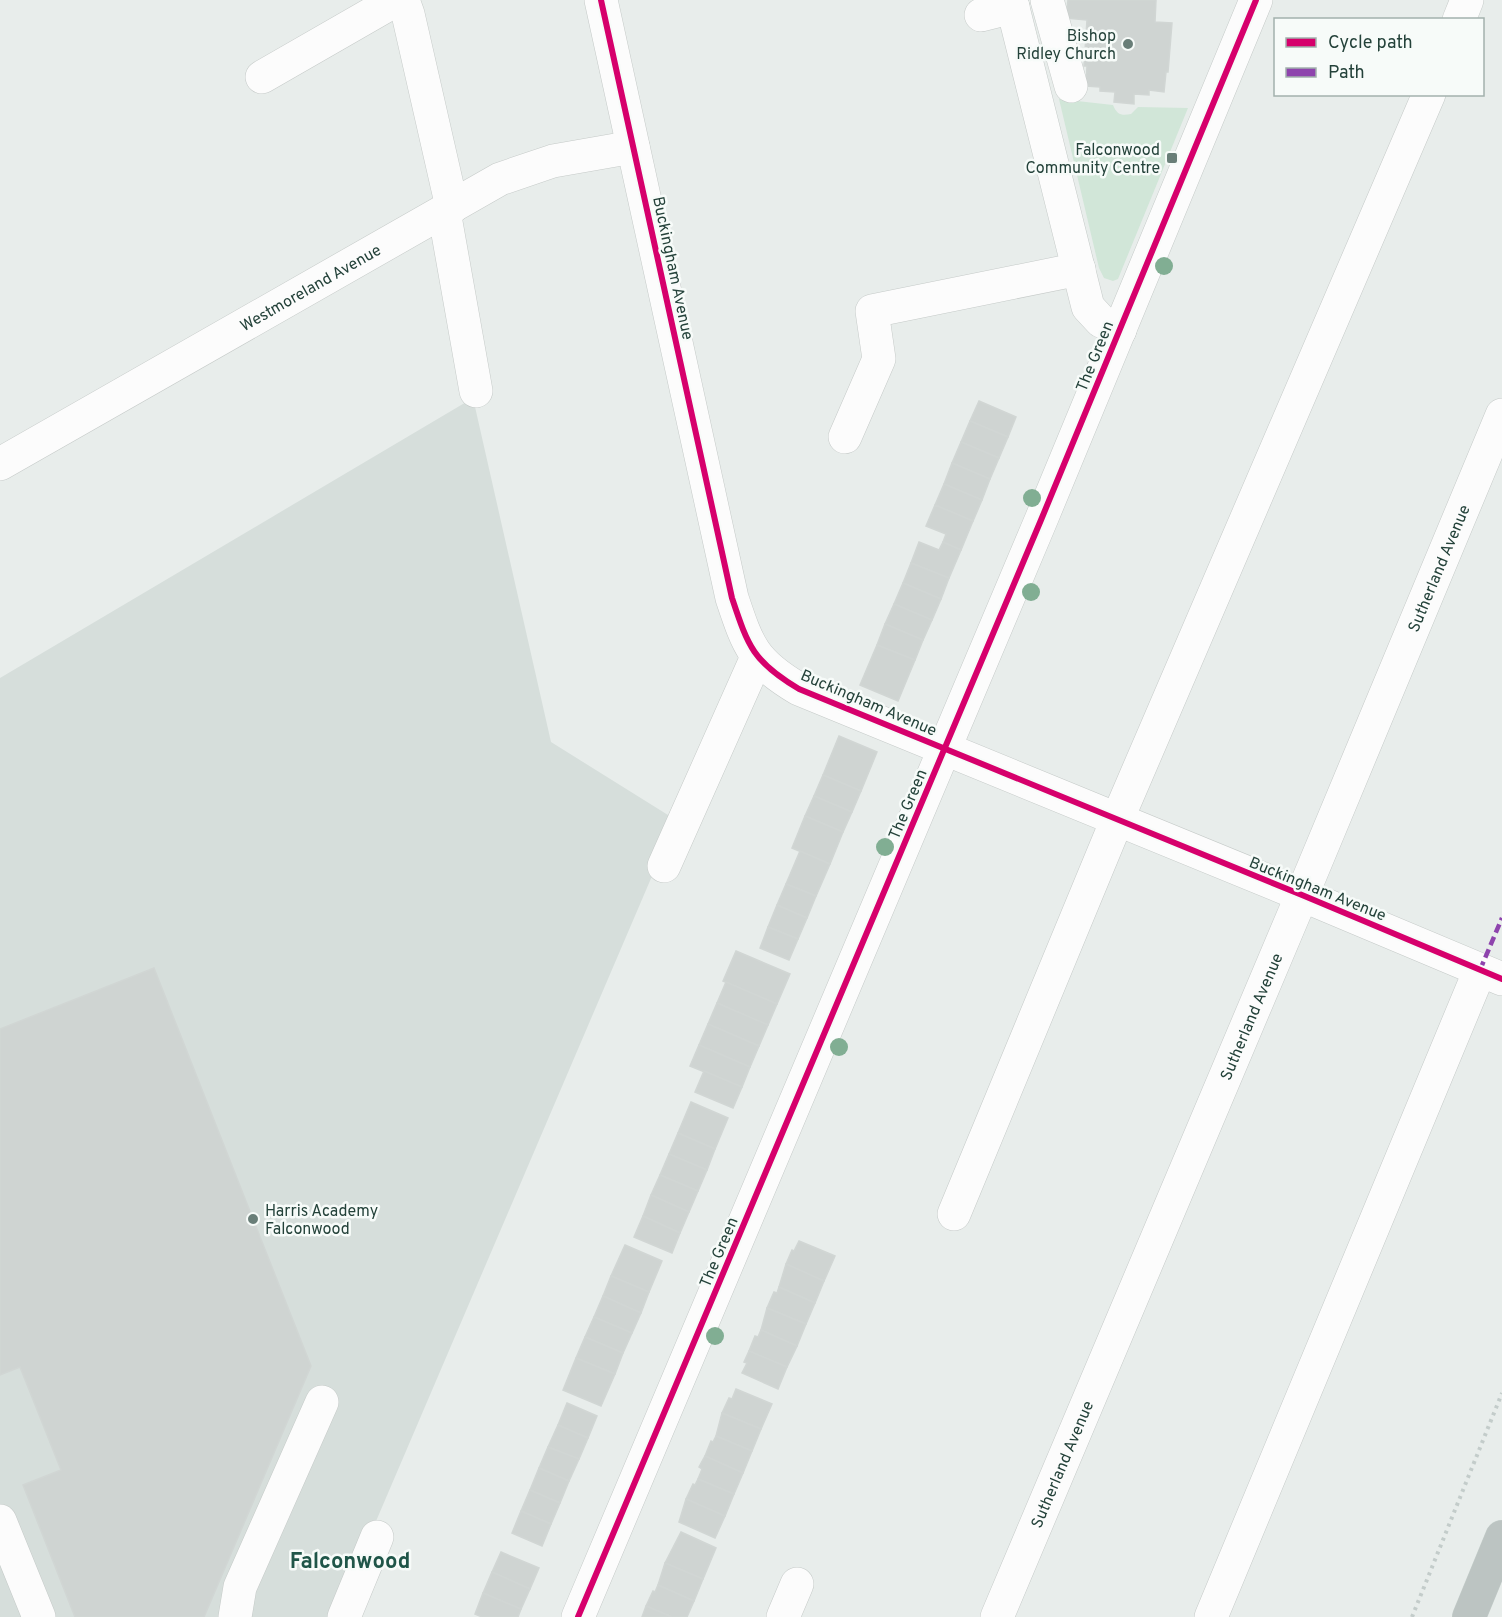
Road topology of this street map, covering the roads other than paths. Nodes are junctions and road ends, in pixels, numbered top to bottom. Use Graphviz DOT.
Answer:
graph roads {
  1 [pos="396,0"];
  2 [pos="404,0"];
  3 [pos="601,0"];
  4 [pos="1047,0"];
  5 [pos="1256,0"];
  6 [pos="1467,0"];
  7 [pos="1012,4"];
  8 [pos="981,15"];
  9 [pos="1460,18"];
  10 [pos="262,77"];
  11 [pos="1071,86"];
  12 [pos="1428,96"];
  13 [pos="633,147"];
  14 [pos="448,209"];
  15 [pos="1079,269"];
  16 [pos="1120,330"];
  17 [pos="476,391"];
  18 [pos="1502,415"];
  19 [pos="845,437"];
  20 [pos="0,464"];
  21 [pos="757,657"];
  22 [pos="945,749"];
  23 [pos="1117,820"];
  24 [pos="664,866"];
  25 [pos="1302,895"];
  26 [pos="1491,975"];
  27 [pos="954,1215"];
  28 [pos="322,1402"];
  29 [pos="0,1521"];
  30 [pos="377,1537"];
  31 [pos="1502,1537"];
  32 [pos="797,1584"];
  33 [pos="39,1617"];
  34 [pos="236,1617"];
  35 [pos="344,1617"];
  36 [pos="578,1617"];
  37 [pos="783,1617"];
  38 [pos="997,1617"];
  39 [pos="1211,1617"];
  40 [pos="1469,1617"];
  1 -- 10 [label="street"];
  2 -- 14 [label="street"];
  3 -- 13 [label="street, Buckingham Avenue"];
  4 -- 11 [label="street"];
  5 -- 16 [label="street, The Green"];
  6 -- 9 [label="street"];
  7 -- 8 [label="street"];
  7 -- 15 [label="street"];
  12 -- 23 [label="street"];
  13 -- 14 [label="street, Westmoreland Avenue"];
  13 -- 21 [label="street, Buckingham Avenue"];
  14 -- 17 [label="street"];
  14 -- 20 [label="street, Westmoreland Avenue"];
  15 -- 16 [label="street"];
  15 -- 19 [label="street"];
  16 -- 22 [label="street, The Green"];
  18 -- 25 [label="street, Sutherland Avenue"];
  21 -- 22 [label="street, Buckingham Avenue"];
  21 -- 24 [label="street"];
  22 -- 23 [label="street, Buckingham Avenue"];
  22 -- 36 [label="street, The Green"];
  23 -- 25 [label="street, Buckingham Avenue"];
  23 -- 27 [label="street"];
  25 -- 26 [label="street, Buckingham Avenue"];
  25 -- 38 [label="street, Sutherland Avenue"];
  26 -- 39 [label="street"];
  28 -- 34 [label="street"];
  29 -- 33 [label="street"];
  30 -- 35 [label="street"];
  31 -- 40 [label="highway"];
  32 -- 37 [label="street"];
}
